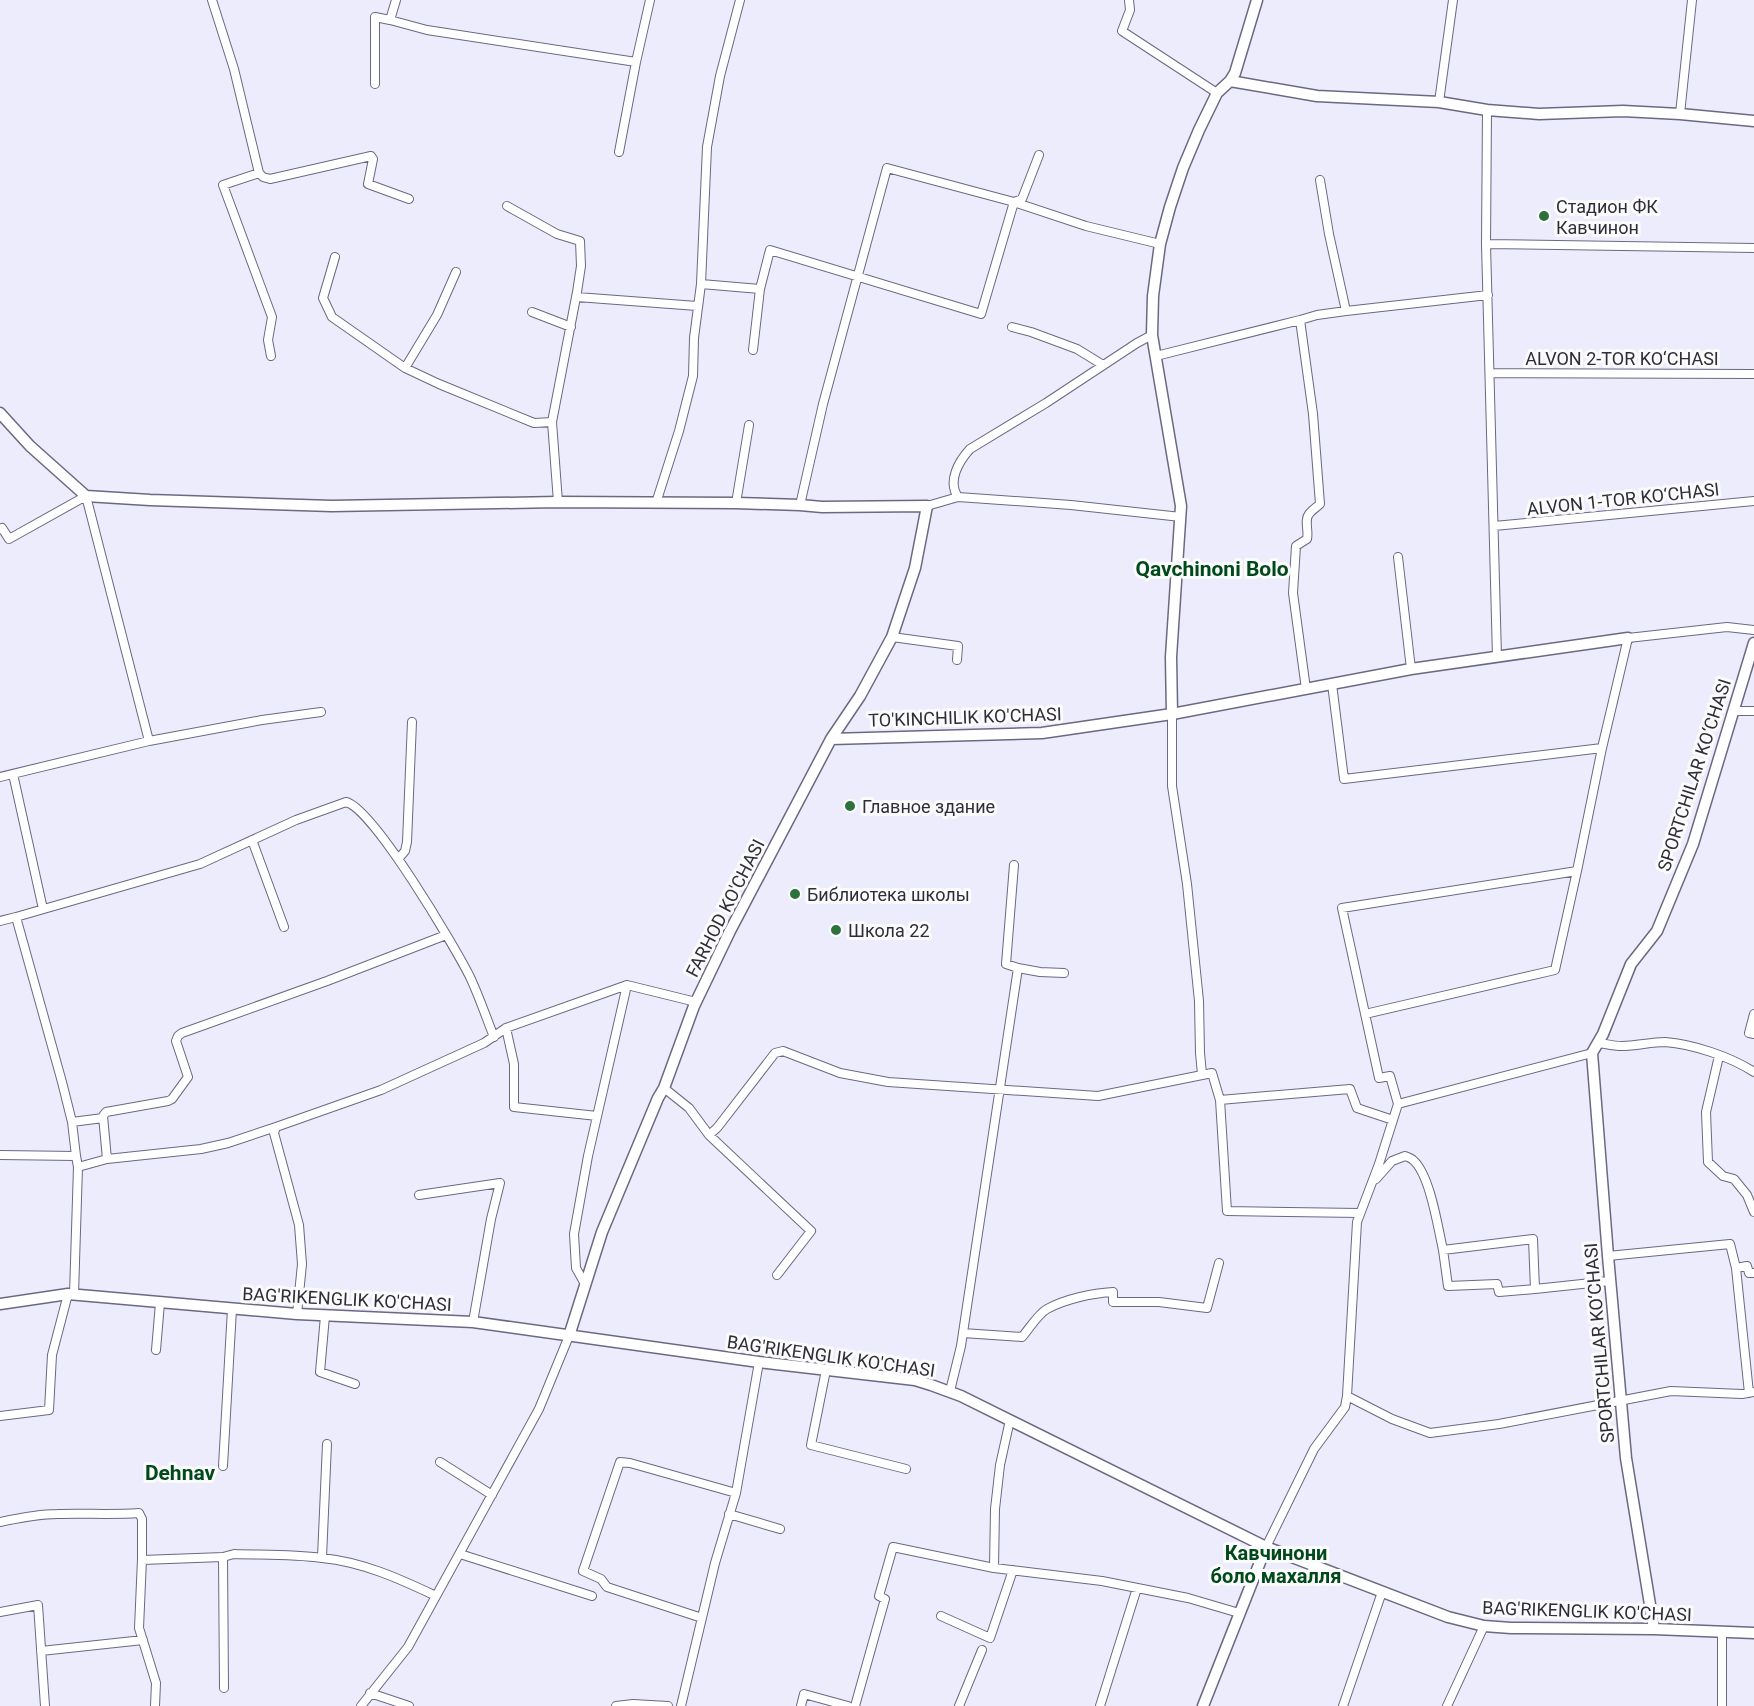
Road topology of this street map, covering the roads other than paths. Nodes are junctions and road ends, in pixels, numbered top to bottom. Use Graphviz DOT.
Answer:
graph roads {
  1 [pos="212,0"];
  2 [pos="396,0"];
  3 [pos="650,0"];
  4 [pos="740,0"];
  5 [pos="1129,0"];
  6 [pos="1257,0"];
  7 [pos="1453,0"];
  8 [pos="1692,0"];
  9 [pos="390,20"];
  10 [pos="636,62"];
  11 [pos="1230,81"];
  12 [pos="375,84"];
  13 [pos="1217,93"];
  14 [pos="1438,102"];
  15 [pos="1487,110"];
  16 [pos="1680,114"];
  17 [pos="1754,121"];
  18 [pos="619,152"];
  19 [pos="1039,155"];
  20 [pos="259,173"];
  21 [pos="1320,180"];
  22 [pos="409,199"];
  23 [pos="1014,202"];
  24 [pos="507,207"];
  25 [pos="1160,244"];
  26 [pos="1486,244"];
  27 [pos="1754,248"];
  28 [pos="335,256"];
  29 [pos="456,272"];
  30 [pos="858,276"];
  31 [pos="701,284"];
  32 [pos="760,289"];
  33 [pos="1488,295"];
  34 [pos="576,297"];
  35 [pos="697,306"];
  36 [pos="1346,310"];
  37 [pos="532,312"];
  38 [pos="1300,320"];
  39 [pos="571,327"];
  40 [pos="1011,327"];
  41 [pos="1152,335"];
  42 [pos="753,350"];
  43 [pos="271,356"];
  44 [pos="1156,356"];
  45 [pos="1103,365"];
  46 [pos="405,368"];
  47 [pos="1491,373"];
  48 [pos="1754,374"];
  49 [pos="0,413"];
  50 [pos="552,422"];
  51 [pos="749,425"];
  52 [pos="86,496"];
  53 [pos="958,497"];
  54 [pos="1754,501"];
  55 [pos="558,502"];
  56 [pos="656,503"];
  57 [pos="736,503"];
  58 [pos="800,505"];
  59 [pos="927,506"];
  60 [pos="1181,518"];
  61 [pos="1494,526"];
  62 [pos="0,529"];
  63 [pos="1398,557"];
  64 [pos="1754,630"];
  65 [pos="892,637"];
  66 [pos="1628,638"];
  67 [pos="1754,643"];
  68 [pos="1497,657"];
  69 [pos="957,660"];
  70 [pos="1412,669"];
  71 [pos="1332,684"];
  72 [pos="1306,689"];
  73 [pos="1733,711"];
  74 [pos="1754,711"];
  75 [pos="321,712"];
  76 [pos="1172,714"];
  77 [pos="412,722"];
  78 [pos="831,739"];
  79 [pos="149,741"];
  80 [pos="1602,748"];
  81 [pos="13,774"];
  82 [pos="0,777"];
  83 [pos="252,840"];
  84 [pos="399,858"];
  85 [pos="1014,865"];
  86 [pos="1577,871"];
  87 [pos="43,909"];
  88 [pos="16,917"];
  89 [pos="0,921"];
  90 [pos="285,927"];
  91 [pos="446,935"];
  92 [pos="1018,968"];
  93 [pos="1064,973"];
  94 [pos="627,984"];
  95 [pos="696,1002"];
  96 [pos="1365,1014"];
  97 [pos="1754,1014"];
  98 [pos="506,1028"];
  99 [pos="1754,1034"];
  100 [pos="494,1037"];
  101 [pos="1595,1048"];
  102 [pos="1719,1056"];
  103 [pos="1754,1072"];
  104 [pos="1202,1074"];
  105 [pos="664,1088"];
  106 [pos="999,1090"];
  107 [pos="1220,1100"];
  108 [pos="1398,1104"];
  109 [pos="597,1116"];
  110 [pos="104,1118"];
  111 [pos="1393,1120"];
  112 [pos="72,1122"];
  113 [pos="276,1126"];
  114 [pos="709,1135"];
  115 [pos="0,1155"];
  116 [pos="76,1156"];
  117 [pos="107,1159"];
  118 [pos="78,1167"];
  119 [pos="1372,1183"];
  120 [pos="419,1195"];
  121 [pos="1754,1212"];
  122 [pos="1360,1213"];
  123 [pos="1443,1250"];
  124 [pos="1608,1256"];
  125 [pos="1219,1263"];
  126 [pos="1736,1271"];
  127 [pos="1754,1273"];
  128 [pos="777,1275"];
  129 [pos="1610,1281"];
  130 [pos="585,1284"];
  131 [pos="1535,1289"];
  132 [pos="71,1294"];
  133 [pos="160,1303"];
  134 [pos="0,1304"];
  135 [pos="232,1309"];
  136 [pos="297,1314"];
  137 [pos="325,1316"];
  138 [pos="473,1322"];
  139 [pos="963,1333"];
  140 [pos="569,1335"];
  141 [pos="156,1350"];
  142 [pos="759,1362"];
  143 [pos="826,1370"];
  144 [pos="355,1384"];
  145 [pos="950,1391"];
  146 [pos="1752,1393"];
  147 [pos="1347,1396"];
  148 [pos="1621,1401"];
  149 [pos="0,1416"];
  150 [pos="1010,1420"];
  151 [pos="327,1444"];
  152 [pos="440,1462"];
  153 [pos="223,1466"];
  154 [pos="906,1469"];
  155 [pos="736,1493"];
  156 [pos="492,1495"];
  157 [pos="729,1514"];
  158 [pos="0,1522"];
  159 [pos="780,1529"];
  160 [pos="1266,1547"];
  161 [pos="460,1554"];
  162 [pos="223,1557"];
  163 [pos="322,1557"];
  164 [pos="142,1560"];
  165 [pos="994,1568"];
  166 [pos="1013,1570"];
  167 [pos="1137,1588"];
  168 [pos="1382,1592"];
  169 [pos="436,1596"];
  170 [pos="592,1596"];
  171 [pos="0,1612"];
  172 [pos="1239,1613"];
  173 [pos="941,1616"];
  174 [pos="702,1618"];
  175 [pos="1484,1626"];
  176 [pos="1654,1629"];
  177 [pos="1722,1632"];
  178 [pos="1754,1633"];
  179 [pos="143,1640"];
  180 [pos="982,1650"];
  181 [pos="41,1651"];
  182 [pos="224,1688"];
  183 [pos="370,1693"];
  184 [pos="45,1706"];
  185 [pos="155,1706"];
  186 [pos="361,1706"];
  187 [pos="409,1706"];
  188 [pos="616,1706"];
  189 [pos="668,1706"];
  190 [pos="681,1706"];
  191 [pos="801,1706"];
  192 [pos="848,1706"];
  193 [pos="855,1706"];
  194 [pos="959,1706"];
  195 [pos="1100,1706"];
  196 [pos="1203,1706"];
  197 [pos="1343,1706"];
  198 [pos="1448,1706"];
  199 [pos="1722,1706"];
  1 -- 20 [label="street"];
  2 -- 9 [label="street"];
  3 -- 10 [label="street"];
  4 -- 31 [label="street"];
  5 -- 13 [label="street"];
  6 -- 11 [label="street"];
  7 -- 14 [label="street"];
  8 -- 16 [label="street"];
  9 -- 10 [label="street"];
  9 -- 12 [label="street"];
  10 -- 18 [label="street"];
  11 -- 13 [label="street"];
  11 -- 14 [label="street"];
  13 -- 25 [label="street"];
  14 -- 15 [label="street"];
  15 -- 16 [label="street"];
  15 -- 26 [label="street"];
  16 -- 17 [label="street"];
  19 -- 23 [label="street"];
  20 -- 22 [label="street"];
  20 -- 43 [label="street"];
  21 -- 36 [label="street"];
  23 -- 25 [label="street"];
  23 -- 30 [label="street"];
  23 -- 30 [label="street"];
  24 -- 34 [label="street"];
  25 -- 41 [label="street"];
  26 -- 27 [label="street"];
  26 -- 33 [label="street"];
  28 -- 46 [label="street"];
  29 -- 46 [label="street"];
  30 -- 32 [label="street"];
  30 -- 58 [label="street"];
  31 -- 32 [label="street"];
  31 -- 35 [label="street"];
  32 -- 42 [label="street"];
  33 -- 36 [label="street"];
  33 -- 47 [label="street"];
  34 -- 35 [label="street"];
  34 -- 39 [label="street"];
  35 -- 56 [label="street"];
  36 -- 38 [label="street"];
  37 -- 39 [label="street"];
  38 -- 44 [label="street"];
  38 -- 72 [label="street"];
  39 -- 50 [label="street"];
  40 -- 45 [label="street"];
  41 -- 44 [label="street"];
  41 -- 45 [label="street"];
  44 -- 60 [label="street"];
  45 -- 53 [label="street"];
  46 -- 50 [label="street"];
  47 -- 48 [label="street, ALVON 2-TOR KO‘CHASI"];
  47 -- 61 [label="street"];
  49 -- 52 [label="street"];
  50 -- 55 [label="street"];
  51 -- 57 [label="street"];
  52 -- 55 [label="street"];
  52 -- 62 [label="street"];
  52 -- 79 [label="street"];
  53 -- 59 [label="street"];
  53 -- 60 [label="street"];
  54 -- 61 [label="street, ALVON 1-TOR KO‘CHASI"];
  55 -- 56 [label="street"];
  56 -- 57 [label="street"];
  57 -- 58 [label="street"];
  58 -- 59 [label="street"];
  59 -- 65 [label="street, FARHOD KO'CHASI"];
  60 -- 76 [label="street"];
  61 -- 68 [label="street"];
  63 -- 70 [label="street"];
  64 -- 66 [label="street"];
  65 -- 69 [label="street"];
  65 -- 78 [label="street, FARHOD KO'CHASI"];
  66 -- 68 [label="street, TO'KINCHILIK KO'CHASI"];
  66 -- 80 [label="street"];
  67 -- 73 [label="street, SPORTCHILAR KO‘CHASI"];
  68 -- 70 [label="street, TO'KINCHILIK KO'CHASI"];
  70 -- 71 [label="street, TO'KINCHILIK KO'CHASI"];
  71 -- 72 [label="street, TO'KINCHILIK KO'CHASI"];
  71 -- 80 [label="street"];
  72 -- 76 [label="street, TO'KINCHILIK KO'CHASI"];
  73 -- 74 [label="street"];
  73 -- 101 [label="street, SPORTCHILAR KO‘CHASI"];
  75 -- 79 [label="street"];
  76 -- 78 [label="street, TO'KINCHILIK KO'CHASI"];
  76 -- 104 [label="street"];
  77 -- 84 [label="street"];
  78 -- 95 [label="street, FARHOD KO'CHASI"];
  79 -- 81 [label="street"];
  80 -- 86 [label="street"];
  81 -- 82 [label="street"];
  81 -- 87 [label="street"];
  83 -- 84 [label="street"];
  83 -- 87 [label="street"];
  83 -- 90 [label="street"];
  84 -- 91 [label="street"];
  85 -- 92 [label="street"];
  86 -- 96 [label="street"];
  86 -- 96 [label="street"];
  87 -- 88 [label="street"];
  88 -- 89 [label="street"];
  88 -- 112 [label="street"];
  91 -- 100 [label="street"];
  91 -- 110 [label="street"];
  92 -- 93 [label="street"];
  92 -- 106 [label="street"];
  94 -- 95 [label="street"];
  94 -- 98 [label="street"];
  94 -- 109 [label="street"];
  95 -- 105 [label="street, FARHOD KO'CHASI"];
  96 -- 108 [label="street"];
  97 -- 99 [label="street"];
  98 -- 100 [label="street"];
  98 -- 109 [label="street"];
  100 -- 113 [label="street"];
  101 -- 102 [label="street"];
  101 -- 108 [label="street"];
  101 -- 124 [label="street, SPORTCHILAR KO‘CHASI"];
  102 -- 103 [label="street"];
  102 -- 121 [label="street"];
  104 -- 106 [label="street"];
  104 -- 107 [label="street"];
  105 -- 114 [label="street"];
  105 -- 130 [label="street, FARHOD KO'CHASI"];
  106 -- 114 [label="street"];
  106 -- 139 [label="street"];
  107 -- 111 [label="street"];
  107 -- 122 [label="street"];
  108 -- 111 [label="street"];
  109 -- 130 [label="street"];
  110 -- 112 [label="street"];
  110 -- 117 [label="street"];
  111 -- 119 [label="street"];
  112 -- 116 [label="street"];
  113 -- 117 [label="street"];
  113 -- 136 [label="street"];
  114 -- 128 [label="street"];
  115 -- 116 [label="street"];
  116 -- 118 [label="street"];
  117 -- 118 [label="street"];
  118 -- 132 [label="street"];
  119 -- 122 [label="street"];
  119 -- 123 [label="street"];
  120 -- 138 [label="street"];
  122 -- 147 [label="street"];
  123 -- 131 [label="street"];
  123 -- 131 [label="street"];
  124 -- 126 [label="street"];
  124 -- 129 [label="street, SPORTCHILAR KO‘CHASI"];
  125 -- 139 [label="street"];
  126 -- 127 [label="street"];
  126 -- 146 [label="street"];
  129 -- 131 [label="street"];
  129 -- 148 [label="street, SPORTCHILAR KO‘CHASI"];
  130 -- 140 [label="street, FARHOD KO'CHASI"];
  132 -- 133 [label="street, BAG'RIKENGLIK KO'CHASI"];
  132 -- 134 [label="street, BAG'RIKENGLIK KO'CHASI"];
  132 -- 149 [label="street"];
  133 -- 135 [label="street, BAG'RIKENGLIK KO'CHASI"];
  133 -- 141 [label="street"];
  135 -- 136 [label="street, BAG'RIKENGLIK KO'CHASI"];
  135 -- 153 [label="street"];
  136 -- 137 [label="street, BAG'RIKENGLIK KO'CHASI"];
  137 -- 138 [label="street, BAG'RIKENGLIK KO'CHASI"];
  137 -- 144 [label="street"];
  138 -- 140 [label="street, BAG'RIKENGLIK KO'CHASI"];
  139 -- 145 [label="street"];
  140 -- 142 [label="street, BAG'RIKENGLIK KO'CHASI"];
  140 -- 156 [label="street"];
  142 -- 143 [label="street, BAG'RIKENGLIK KO'CHASI"];
  142 -- 155 [label="street"];
  143 -- 145 [label="street, BAG'RIKENGLIK KO'CHASI"];
  143 -- 154 [label="street"];
  145 -- 150 [label="street, BAG'RIKENGLIK KO'CHASI"];
  146 -- 148 [label="street"];
  147 -- 148 [label="street"];
  147 -- 160 [label="street"];
  148 -- 176 [label="street, SPORTCHILAR KO‘CHASI"];
  150 -- 160 [label="street, BAG'RIKENGLIK KO'CHASI"];
  150 -- 165 [label="street"];
  151 -- 163 [label="street"];
  152 -- 156 [label="street"];
  155 -- 157 [label="street"];
  155 -- 174 [label="street"];
  156 -- 161 [label="street"];
  157 -- 159 [label="street"];
  157 -- 174 [label="street"];
  158 -- 164 [label="street"];
  160 -- 168 [label="street, BAG'RIKENGLIK KO'CHASI"];
  160 -- 172 [label="street"];
  161 -- 169 [label="street"];
  161 -- 170 [label="street"];
  162 -- 163 [label="street"];
  162 -- 164 [label="street"];
  162 -- 182 [label="street"];
  163 -- 169 [label="street"];
  164 -- 179 [label="street"];
  165 -- 166 [label="street"];
  165 -- 193 [label="street"];
  166 -- 167 [label="street"];
  166 -- 173 [label="street"];
  167 -- 172 [label="street"];
  167 -- 195 [label="street"];
  168 -- 175 [label="street, BAG'RIKENGLIK KO'CHASI"];
  168 -- 197 [label="street"];
  169 -- 183 [label="street"];
  171 -- 181 [label="street"];
  172 -- 196 [label="street"];
  174 -- 190 [label="street"];
  175 -- 176 [label="street, BAG'RIKENGLIK KO'CHASI"];
  175 -- 198 [label="street"];
  176 -- 177 [label="street, BAG'RIKENGLIK KO'CHASI"];
  177 -- 178 [label="street, BAG'RIKENGLIK KO'CHASI"];
  177 -- 199 [label="street"];
  179 -- 181 [label="street"];
  179 -- 185 [label="street"];
  180 -- 194 [label="street"];
  181 -- 184 [label="street"];
  183 -- 186 [label="street"];
  183 -- 187 [label="street"];
  188 -- 189 [label="street"];
  191 -- 192 [label="street"];
}
